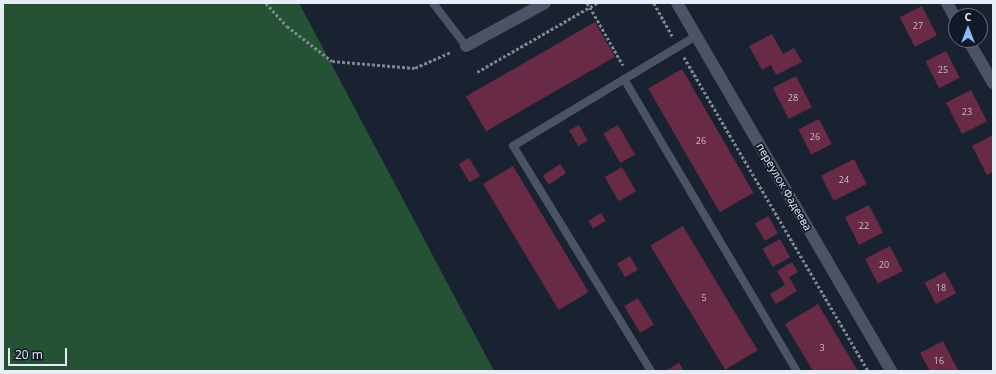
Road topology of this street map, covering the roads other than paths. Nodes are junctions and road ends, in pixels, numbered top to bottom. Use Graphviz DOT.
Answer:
graph roads {
  1 [pos="433,3"];
  2 [pos="545,3"];
  3 [pos="677,3"];
  4 [pos="696,36"];
  5 [pos="466,46"];
  6 [pos="973,48"];
  7 [pos="627,77"];
  8 [pos="993,83"];
  9 [pos="651,371"];
  10 [pos="797,371"];
  11 [pos="891,371"];
  1 -- 5 [label="lane"];
  2 -- 5 [label="street"];
  3 -- 4 [label="street, переулок Фадеева"];
  4 -- 7 [label="lane"];
  4 -- 11 [label="street, переулок Фадеева"];
  6 -- 8 [label="street"];
  7 -- 9 [label="lane"];
  7 -- 10 [label="lane"];
}
